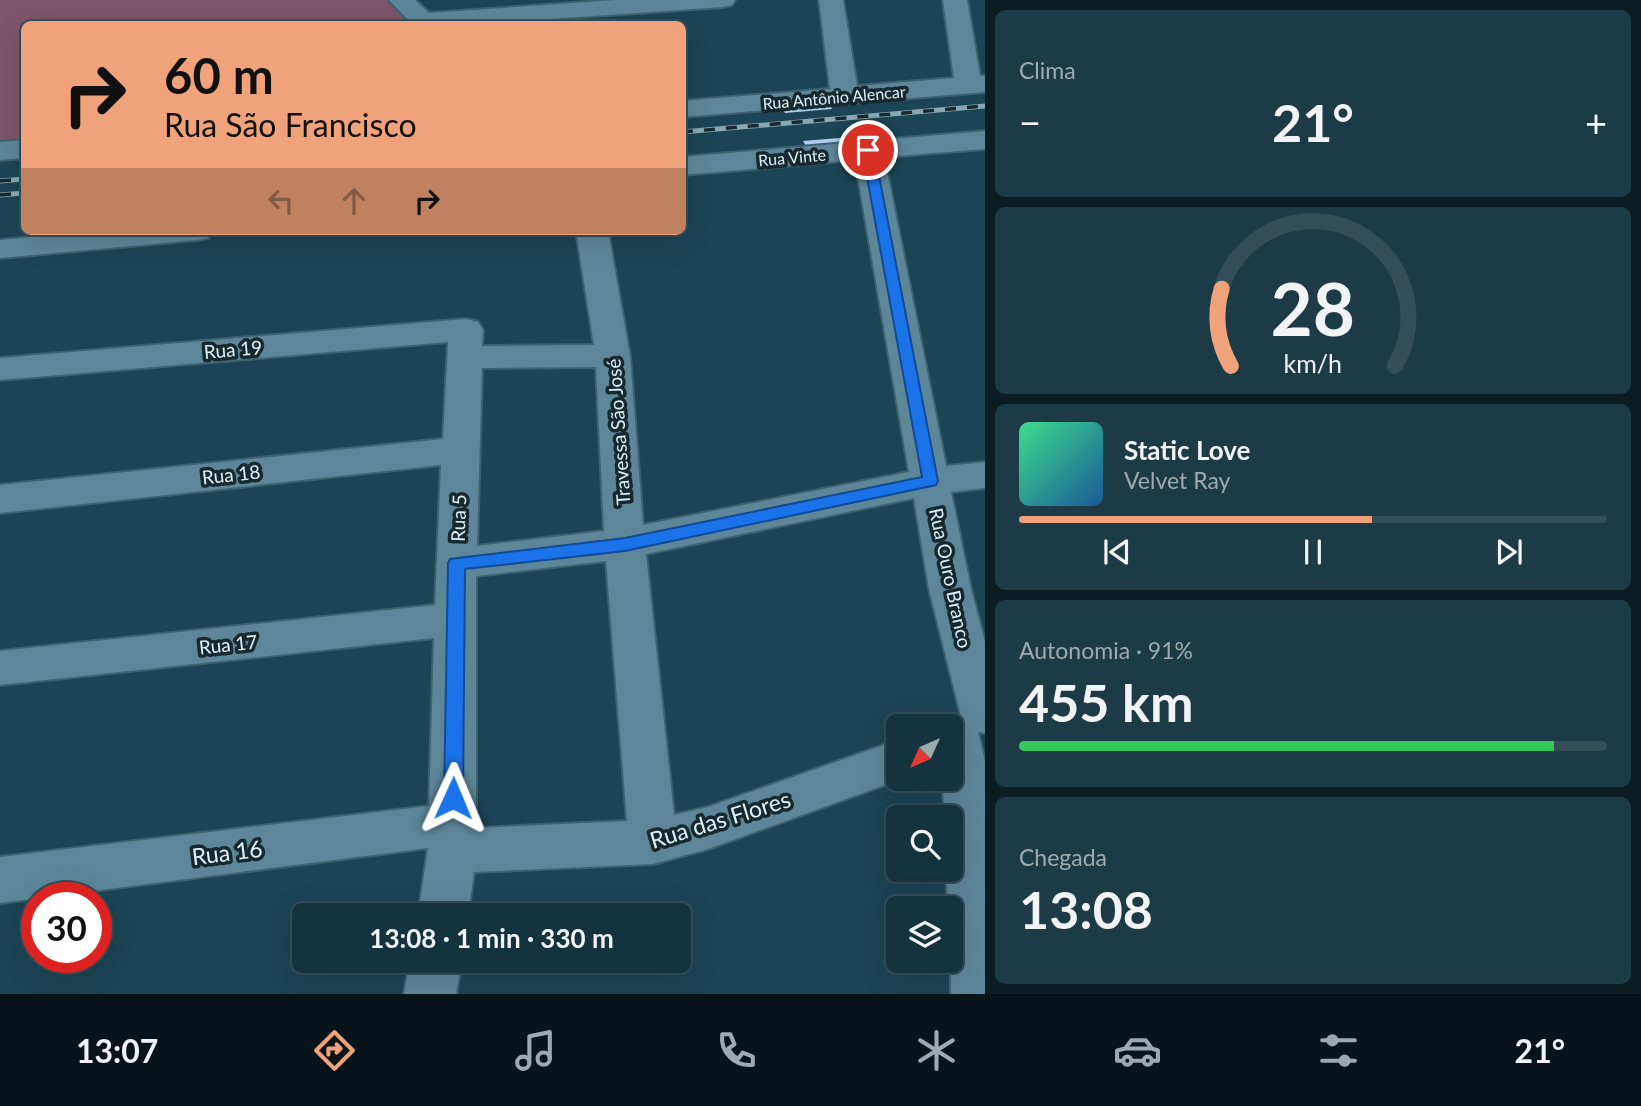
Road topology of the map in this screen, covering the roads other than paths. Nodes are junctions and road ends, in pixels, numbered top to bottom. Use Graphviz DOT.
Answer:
graph roads {
  1 [pos="401,0"];
  2 [pos="831,0"];
  3 [pos="955,0"];
  4 [pos="708,1"];
  5 [pos="423,21"];
  6 [pos="451,21"];
  7 [pos="976,84"];
  8 [pos="845,96"];
  9 [pos="686,109"];
  10 [pos="985,140"];
  11 [pos="21,149"];
  12 [pos="868,150"];
  13 [pos="0,151"];
  14 [pos="686,166"];
  15 [pos="153,235"];
  16 [pos="593,235"];
  17 [pos="0,249"];
  18 [pos="466,343"];
  19 [pos="613,356"];
  20 [pos="0,369"];
  21 [pos="461,450"];
  22 [pos="985,475"];
  23 [pos="930,481"];
  24 [pos="0,499"];
  25 [pos="625,544"];
  26 [pos="456,563"];
  27 [pos="456,619"];
  28 [pos="0,668"];
  29 [pos="969,727"];
  30 [pos="886,764"];
  31 [pos="453,837"];
  32 [pos="653,842"];
  33 [pos="0,880"];
  34 [pos="445,903"];
  35 [pos="434,973"];
  36 [pos="430,994"];
  37 [pos="977,994"];
  1 -- 5 [label="street"];
  2 -- 8 [label="street"];
  3 -- 7 [label="street"];
  4 -- 6 [label="street"];
  7 -- 8 [label="street, Rua Antônio Alencar"];
  8 -- 9 [label="street, Rua Antônio Alencar"];
  10 -- 12 [label="street, Rua Vinte"];
  11 -- 13 [label="street"];
  12 -- 14 [label="street, Rua Vinte"];
  12 -- 23 [label="street, Rua Ouro Branco"];
  15 -- 17 [label="street"];
  16 -- 19 [label="street, Travessa São José"];
  18 -- 19 [label="street, Rua 19"];
  18 -- 20 [label="street, Rua 19"];
  18 -- 21 [label="street, Rua 5"];
  19 -- 25 [label="street, Travessa São José"];
  21 -- 24 [label="street, Rua 18"];
  21 -- 26 [label="street, Rua 5"];
  22 -- 23 [label="street"];
  23 -- 25 [label="street"];
  23 -- 29 [label="street, Rua Ouro Branco"];
  25 -- 26 [label="street"];
  25 -- 32 [label="street, Travessa São José"];
  26 -- 27 [label="street, Rua 5"];
  27 -- 28 [label="street, Rua 17"];
  27 -- 31 [label="street, Rua 5"];
  29 -- 37 [label="street, Rua Ouro Branco"];
  30 -- 32 [label="street, Rua das Flores"];
  31 -- 32 [label="street, Rua das Flores"];
  31 -- 33 [label="street, Rua 16"];
  31 -- 34 [label="street, Rua 5"];
  35 -- 36 [label="street"];
}
